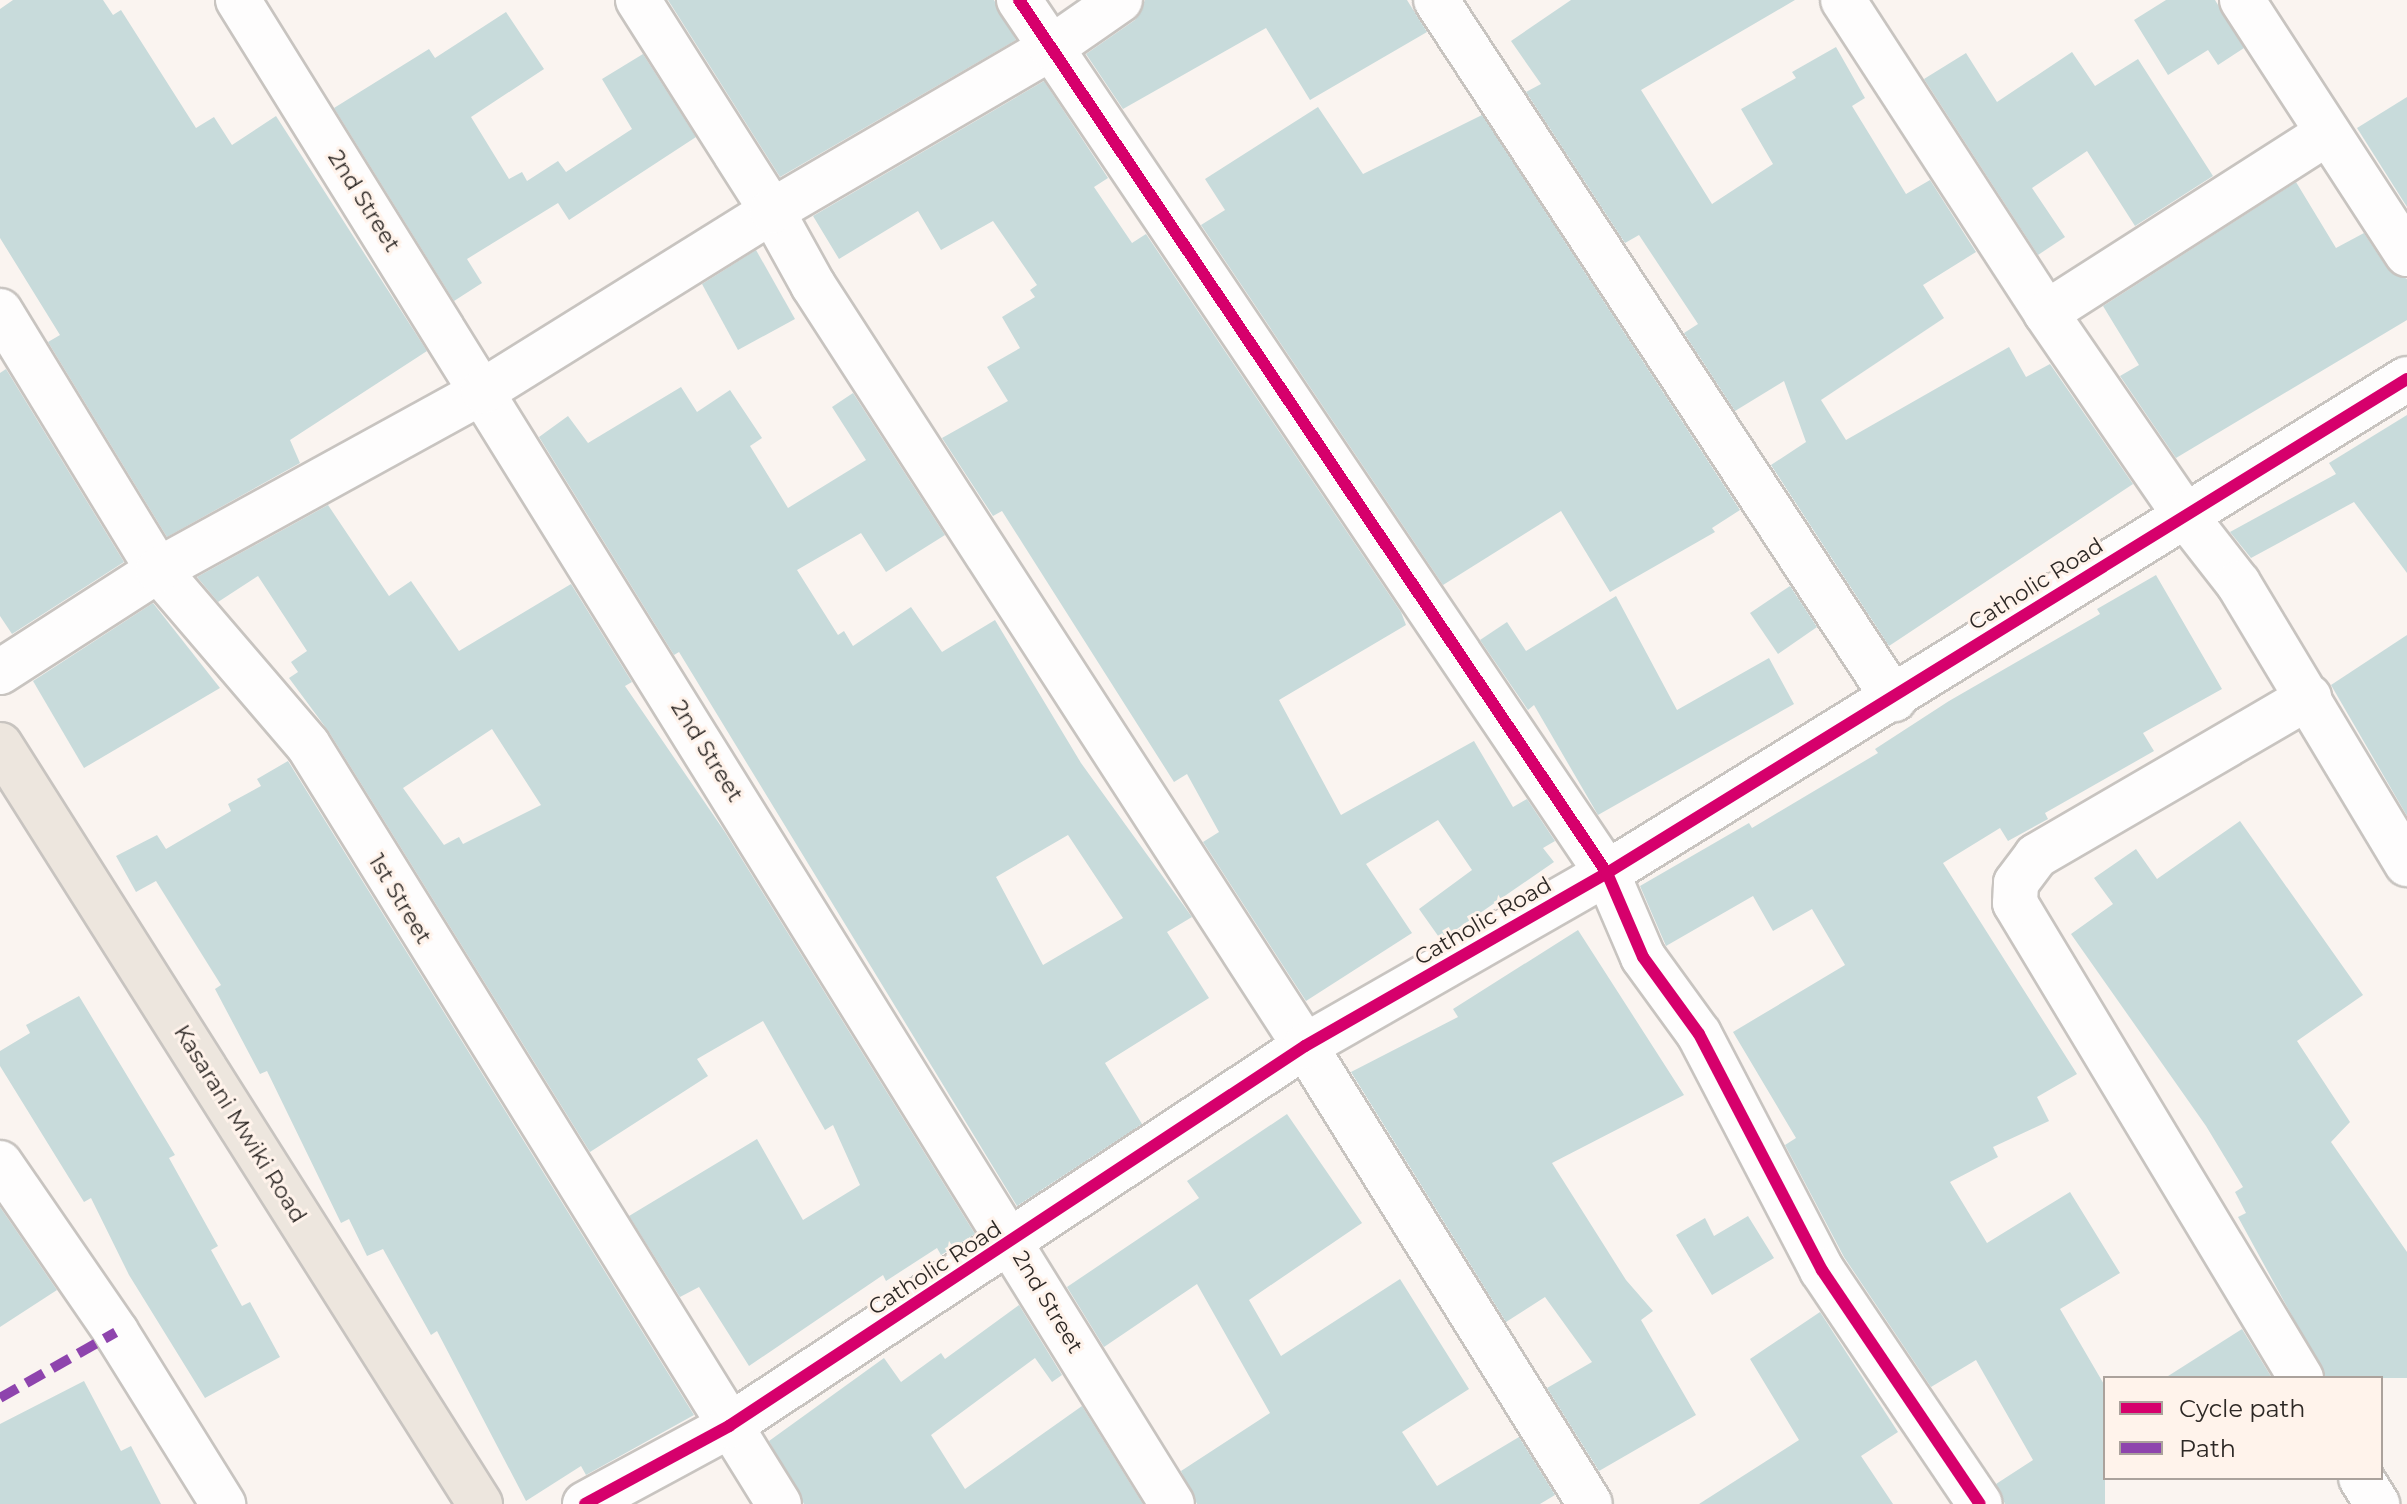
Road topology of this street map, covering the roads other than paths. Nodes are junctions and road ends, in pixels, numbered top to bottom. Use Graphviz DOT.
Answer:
graph roads {
  1 [pos="238,0"];
  2 [pos="638,0"];
  3 [pos="1019,0"];
  4 [pos="1120,0"];
  5 [pos="1436,0"];
  6 [pos="1843,0"];
  7 [pos="2242,0"];
  8 [pos="1051,48"];
  9 [pos="2327,133"];
  10 [pos="772,211"];
  11 [pos="2407,254"];
  12 [pos="0,311"];
  13 [pos="2046,313"];
  14 [pos="2407,379"];
  15 [pos="483,391"];
  16 [pos="2184,514"];
  17 [pos="158,570"];
  18 [pos="0,672"];
  19 [pos="2309,697"];
  20 [pos="1894,699"];
  21 [pos="0,745"];
  22 [pos="2407,864"];
  23 [pos="1607,873"];
  24 [pos="1305,1046"];
  25 [pos="0,1163"];
  26 [pos="1011,1242"];
  27 [pos="2300,1376"];
  28 [pos="729,1426"];
  29 [pos="2362,1480"];
  30 [pos="223,1504"];
  31 [pos="480,1504"];
  32 [pos="585,1504"];
  33 [pos="779,1504"];
  34 [pos="1172,1504"];
  35 [pos="1590,1504"];
  36 [pos="1980,1504"];
  37 [pos="2377,1504"];
  1 -- 15 [label="street, 2nd Street"];
  2 -- 10 [label="street"];
  3 -- 8 [label="street"];
  4 -- 8 [label="street"];
  5 -- 20 [label="street"];
  6 -- 13 [label="street"];
  7 -- 9 [label="street"];
  8 -- 10 [label="street"];
  8 -- 23 [label="street"];
  9 -- 11 [label="street"];
  9 -- 13 [label="street"];
  10 -- 15 [label="street"];
  10 -- 24 [label="street"];
  12 -- 17 [label="street, 1st Street"];
  13 -- 16 [label="street"];
  14 -- 16 [label="street, Catholic Road"];
  15 -- 17 [label="street"];
  15 -- 26 [label="street, 2nd Street"];
  16 -- 19 [label="street"];
  16 -- 20 [label="street, Catholic Road"];
  17 -- 18 [label="street"];
  17 -- 28 [label="street, 1st Street"];
  19 -- 22 [label="street"];
  19 -- 27 [label="street"];
  20 -- 23 [label="street, Catholic Road"];
  21 -- 31 [label="main road, Kasarani Mwiki Road"];
  23 -- 24 [label="street, Catholic Road"];
  23 -- 36 [label="street"];
  24 -- 26 [label="street, Catholic Road"];
  24 -- 35 [label="street"];
  25 -- 30 [label="street"];
  26 -- 28 [label="street, Catholic Road"];
  26 -- 34 [label="street, 2nd Street"];
  28 -- 32 [label="street, Catholic Road"];
  28 -- 33 [label="street, 1st Street"];
  29 -- 37 [label="street"];
}
